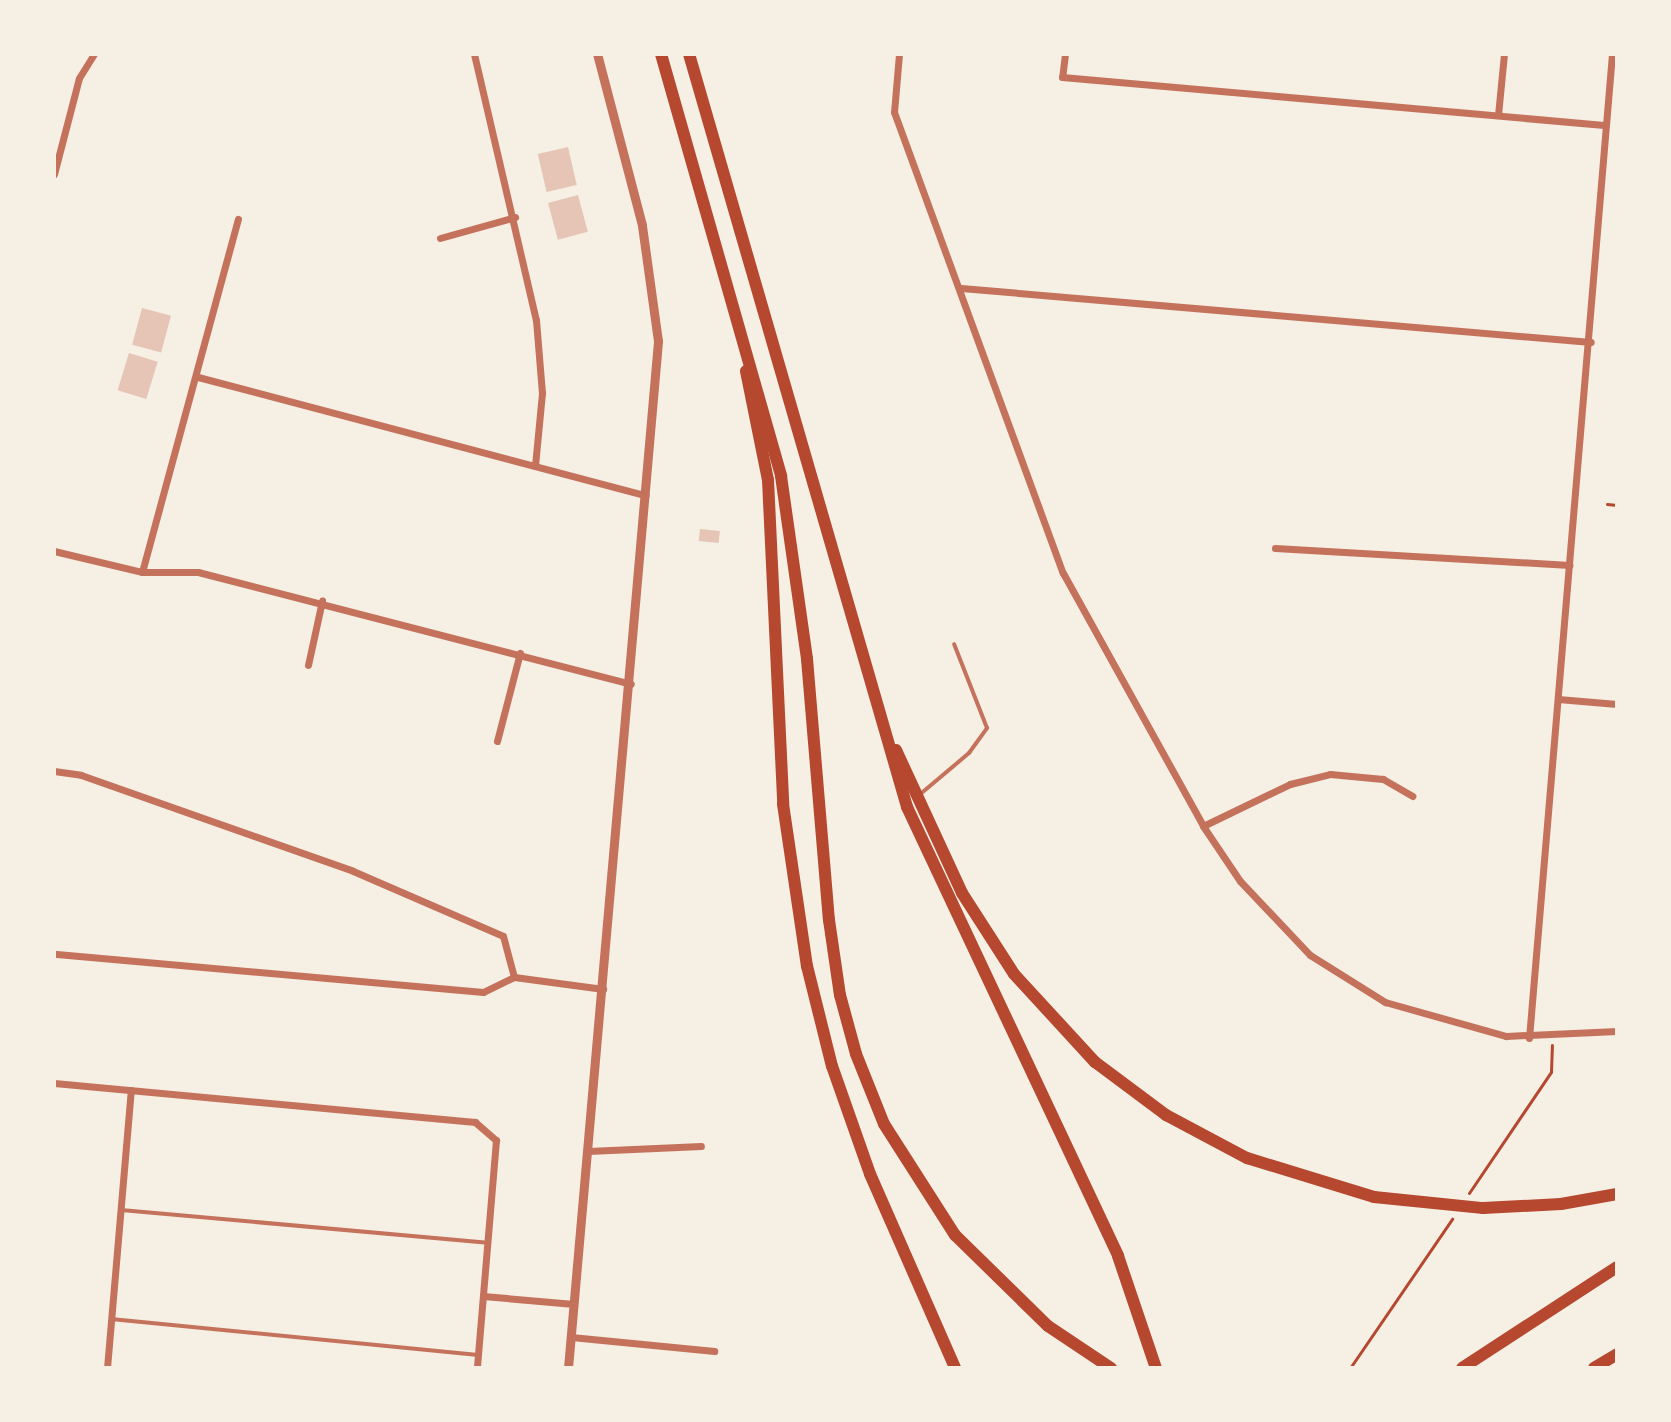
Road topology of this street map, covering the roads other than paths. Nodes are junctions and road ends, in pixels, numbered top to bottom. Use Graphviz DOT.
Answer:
graph roads {
  1 [pos="94,54"];
  2 [pos="474,54"];
  3 [pos="597,54"];
  4 [pos="661,54"];
  5 [pos="689,54"];
  6 [pos="899,54"];
  7 [pos="1065,54"];
  8 [pos="1504,54"];
  9 [pos="1612,54"];
  10 [pos="1498,115"];
  11 [pos="1604,125"];
  12 [pos="687,147"];
  13 [pos="54,174"];
  14 [pos="515,217"];
  15 [pos="238,219"];
  16 [pos="440,238"];
  17 [pos="961,288"];
  18 [pos="1591,342"];
  19 [pos="198,377"];
  20 [pos="535,466"];
  21 [pos="646,495"];
  22 [pos="1275,548"];
  23 [pos="54,551"];
  24 [pos="1570,565"];
  25 [pos="142,572"];
  26 [pos="322,601"];
  27 [pos="954,644"];
  28 [pos="520,653"];
  29 [pos="308,665"];
  30 [pos="631,684"];
  31 [pos="1558,699"];
  32 [pos="1617,704"];
  33 [pos="497,741"];
  34 [pos="54,771"];
  35 [pos="1412,796"];
  36 [pos="912,800"];
  37 [pos="1203,826"];
  38 [pos="54,954"];
  39 [pos="514,977"];
  40 [pos="603,989"];
  41 [pos="1617,1031"];
  42 [pos="1529,1038"];
  43 [pos="54,1083"];
  44 [pos="131,1090"];
  45 [pos="701,1146"];
  46 [pos="588,1151"];
  47 [pos="1617,1194"];
  48 [pos="121,1210"];
  49 [pos="488,1243"];
  50 [pos="1617,1267"];
  51 [pos="483,1296"];
  52 [pos="574,1304"];
  53 [pos="111,1319"];
  54 [pos="571,1337"];
  55 [pos="714,1351"];
  56 [pos="1617,1354"];
  57 [pos="478,1355"];
  58 [pos="107,1368"];
  59 [pos="477,1368"];
  60 [pos="568,1368"];
  61 [pos="955,1368"];
  62 [pos="1111,1368"];
  63 [pos="1156,1368"];
  64 [pos="1462,1368"];
  65 [pos="1594,1368"];
  1 -- 13 [label="street"];
  2 -- 14 [label="street"];
  3 -- 21 [label="street"];
  4 -- 12 [label="highway"];
  5 -- 36 [label="highway"];
  6 -- 17 [label="street"];
  7 -- 10 [label="street"];
  8 -- 10 [label="street"];
  9 -- 11 [label="street"];
  10 -- 11 [label="street"];
  11 -- 18 [label="street"];
  12 -- 61 [label="highway"];
  12 -- 62 [label="highway"];
  14 -- 16 [label="street"];
  14 -- 20 [label="street"];
  15 -- 19 [label="street"];
  17 -- 18 [label="street"];
  17 -- 37 [label="street"];
  18 -- 24 [label="street"];
  19 -- 20 [label="street"];
  19 -- 25 [label="street"];
  20 -- 21 [label="street"];
  21 -- 30 [label="street"];
  22 -- 24 [label="street"];
  23 -- 25 [label="street"];
  24 -- 31 [label="street"];
  25 -- 26 [label="street"];
  26 -- 28 [label="street"];
  26 -- 29 [label="street"];
  27 -- 36 [label="lane"];
  28 -- 30 [label="street"];
  28 -- 33 [label="street"];
  30 -- 40 [label="street"];
  31 -- 32 [label="street"];
  31 -- 42 [label="street"];
  34 -- 39 [label="street"];
  35 -- 37 [label="street"];
  36 -- 47 [label="highway"];
  36 -- 63 [label="highway"];
  37 -- 42 [label="street"];
  38 -- 39 [label="street"];
  39 -- 40 [label="street"];
  40 -- 46 [label="street"];
  41 -- 42 [label="street"];
  43 -- 44 [label="street"];
  44 -- 48 [label="street"];
  44 -- 49 [label="street"];
  45 -- 46 [label="street"];
  46 -- 52 [label="street"];
  48 -- 49 [label="lane"];
  48 -- 53 [label="street"];
  49 -- 51 [label="street"];
  50 -- 64 [label="highway"];
  51 -- 52 [label="street"];
  51 -- 57 [label="street"];
  52 -- 54 [label="street"];
  53 -- 57 [label="lane"];
  53 -- 58 [label="street"];
  54 -- 55 [label="street"];
  54 -- 60 [label="street"];
  56 -- 65 [label="highway"];
  57 -- 59 [label="street"];
}
